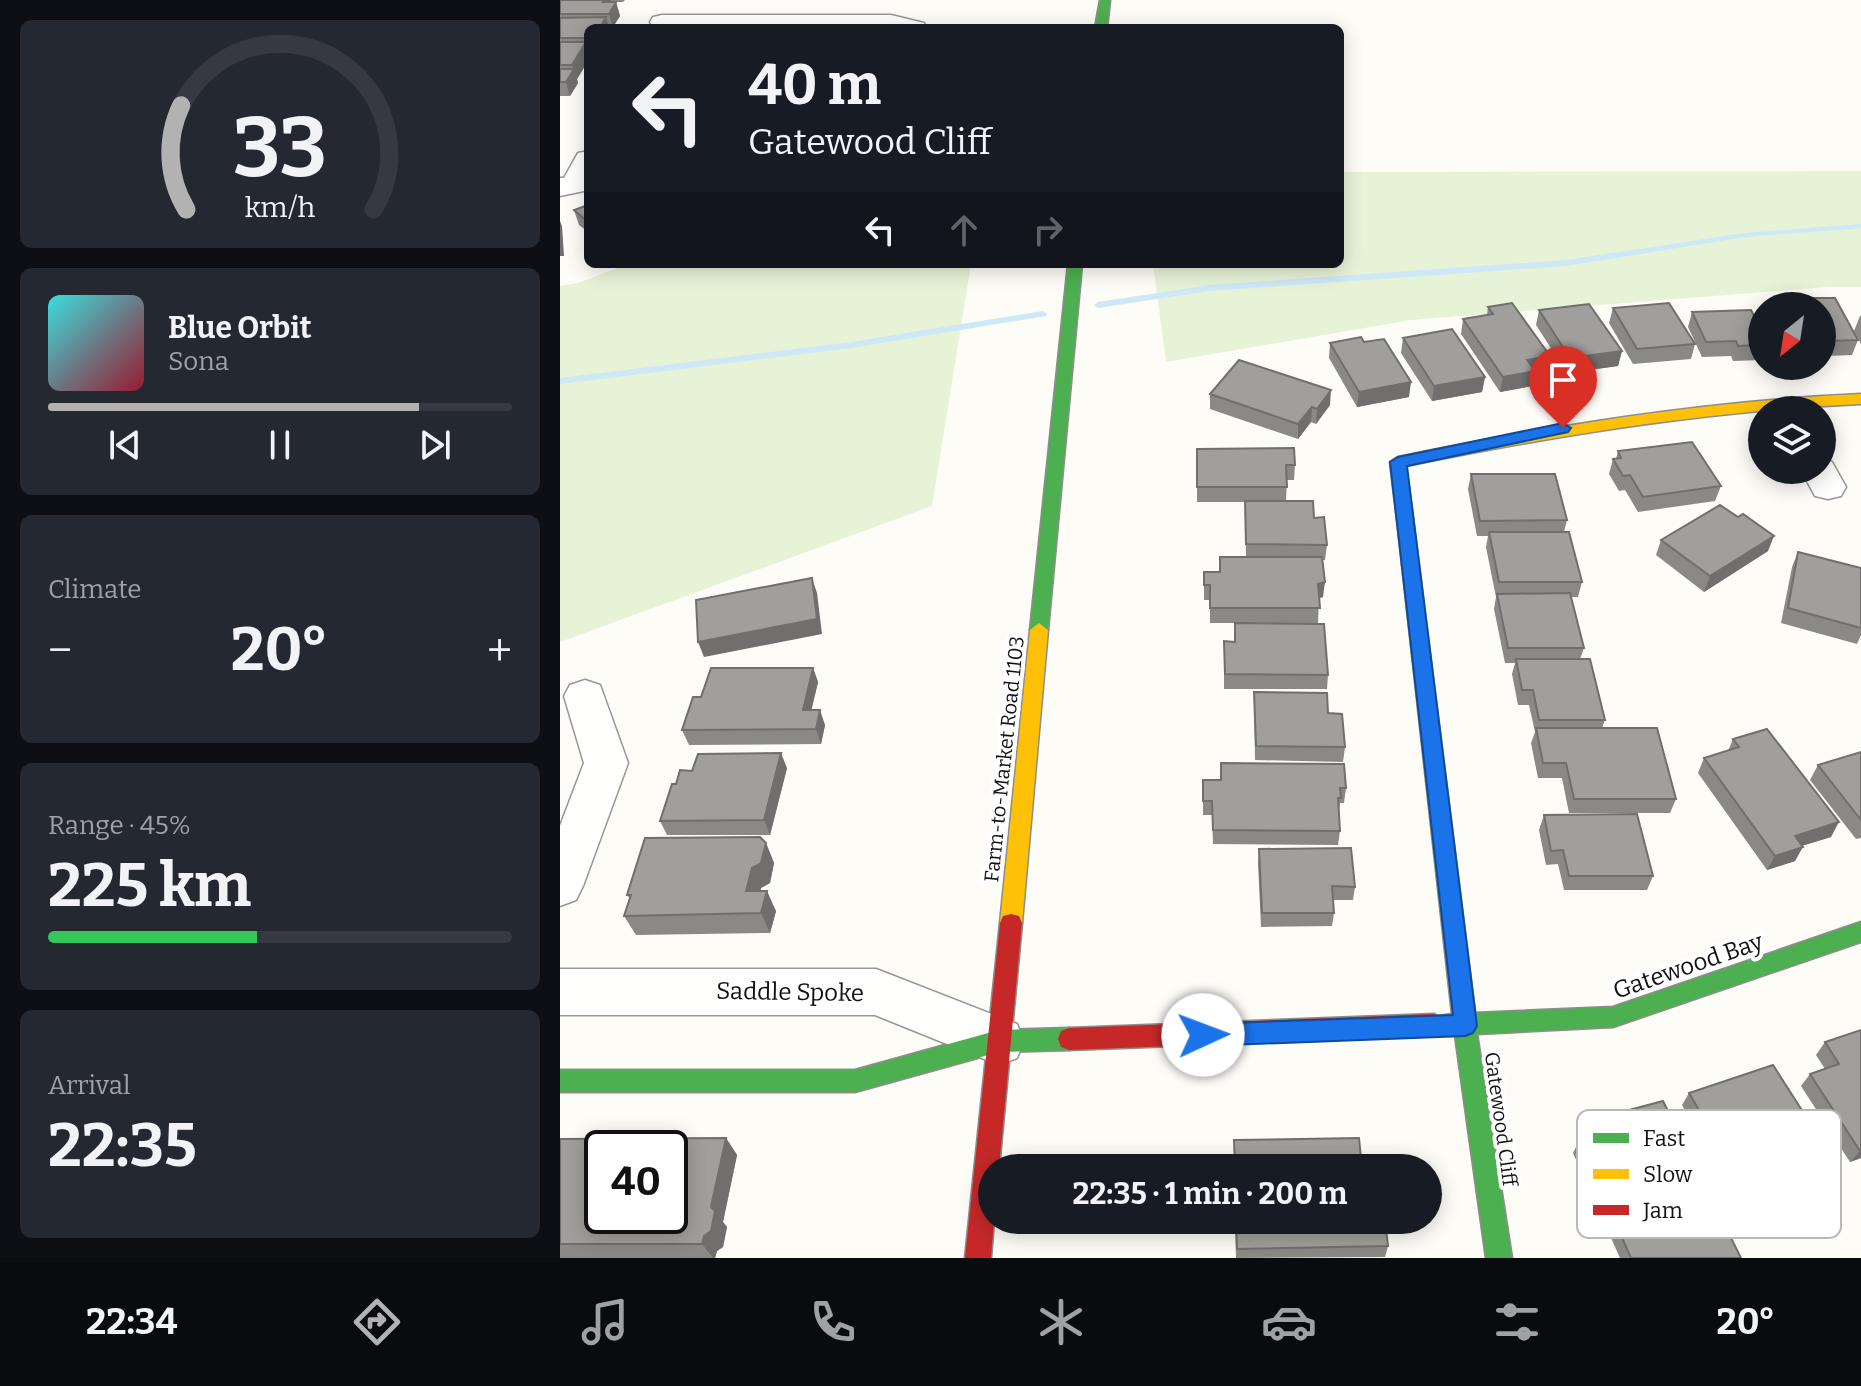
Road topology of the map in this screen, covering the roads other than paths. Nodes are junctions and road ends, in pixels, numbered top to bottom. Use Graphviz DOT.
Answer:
graph roads {
  1 [pos="1105,0"];
  2 [pos="665,17"];
  3 [pos="899,24"];
  4 [pos="1102,24"];
  5 [pos="584,164"];
  6 [pos="567,186"];
  7 [pos="1075,268"];
  8 [pos="1861,399"];
  9 [pos="1836,402"];
  10 [pos="1748,406"];
  11 [pos="585,696"];
  12 [pos="560,886"];
  13 [pos="1861,932"];
  14 [pos="560,992"];
  15 [pos="1465,1026"];
  16 [pos="999,1041"];
  17 [pos="560,1081"];
  18 [pos="978,1258"];
  19 [pos="1499,1258"];
  1 -- 4 [label="street"];
  2 -- 3 [label="street"];
  5 -- 6 [label="street"];
  7 -- 16 [label="street, Farm-to-Market Road 1103"];
  8 -- 9 [label="street"];
  10 -- 15 [label="street, Gatewood Cliff"];
  11 -- 12 [label="street"];
  13 -- 15 [label="street, Gatewood Bay"];
  14 -- 16 [label="street, Saddle Spoke"];
  15 -- 16 [label="street, Gatewood Bay"];
  15 -- 19 [label="street, Gatewood Cliff"];
  16 -- 17 [label="street"];
  16 -- 18 [label="street, Farm-to-Market Road 1103"];
}
